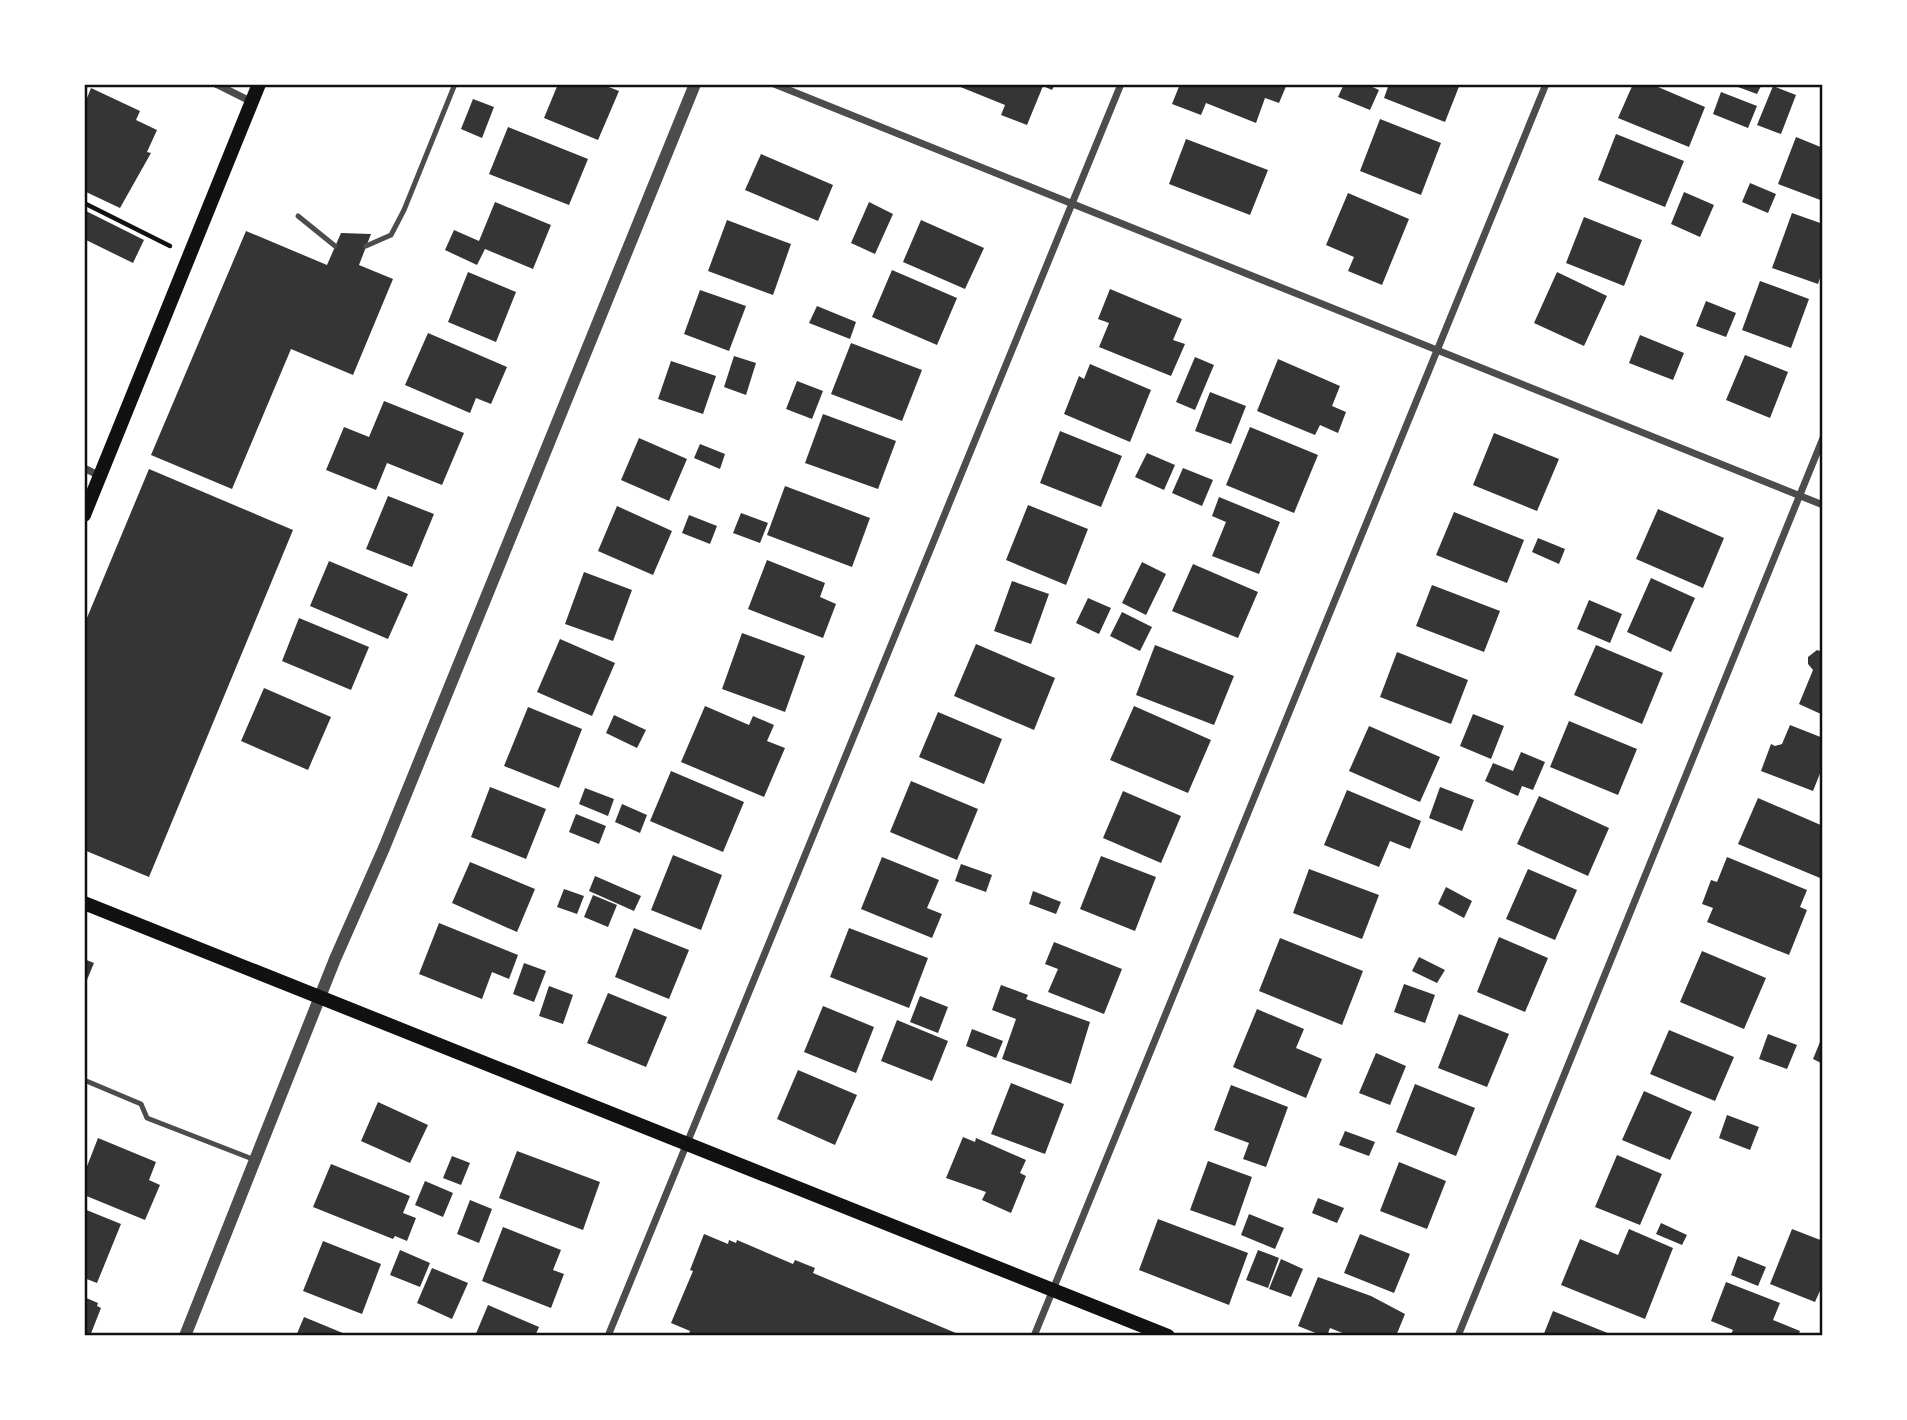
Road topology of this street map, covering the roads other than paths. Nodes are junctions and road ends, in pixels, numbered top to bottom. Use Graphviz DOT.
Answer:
graph roads {
  1 [pos="216,84"];
  2 [pos="259,84"];
  3 [pos="455,84"];
  4 [pos="695,84"];
  5 [pos="774,84"];
  6 [pos="1121,84"];
  7 [pos="1546,84"];
  8 [pos="252,102"];
  9 [pos="1073,203"];
  10 [pos="298,216"];
  11 [pos="335,246"];
  12 [pos="366,246"];
  13 [pos="1438,349"];
  14 [pos="1823,439"];
  15 [pos="84,468"];
  16 [pos="100,476"];
  17 [pos="1800,496"];
  18 [pos="1823,505"];
  19 [pos="84,515"];
  20 [pos="84,903"];
  21 [pos="319,997"];
  22 [pos="84,1080"];
  23 [pos="687,1142"];
  24 [pos="256,1161"];
  25 [pos="1052,1289"];
  26 [pos="185,1336"];
  27 [pos="608,1336"];
  28 [pos="1034,1336"];
  29 [pos="1168,1336"];
  30 [pos="1458,1336"];
  1 -- 8 [label="street"];
  2 -- 8 [label="main road"];
  3 -- 12 [label="lane"];
  4 -- 21 [label="street"];
  5 -- 9 [label="street"];
  6 -- 9 [label="street"];
  7 -- 13 [label="street"];
  8 -- 16 [label="main road"];
  9 -- 13 [label="street"];
  9 -- 23 [label="street"];
  10 -- 11 [label="lane"];
  13 -- 17 [label="street"];
  13 -- 25 [label="street"];
  14 -- 17 [label="street"];
  15 -- 16 [label="street"];
  16 -- 19 [label="main road"];
  17 -- 18 [label="street"];
  17 -- 30 [label="street"];
  20 -- 21 [label="main road"];
  21 -- 23 [label="main road"];
  21 -- 24 [label="street"];
  22 -- 24 [label="lane"];
  23 -- 25 [label="main road"];
  23 -- 27 [label="street"];
  24 -- 26 [label="street"];
  25 -- 28 [label="street"];
  25 -- 29 [label="main road"];
}
